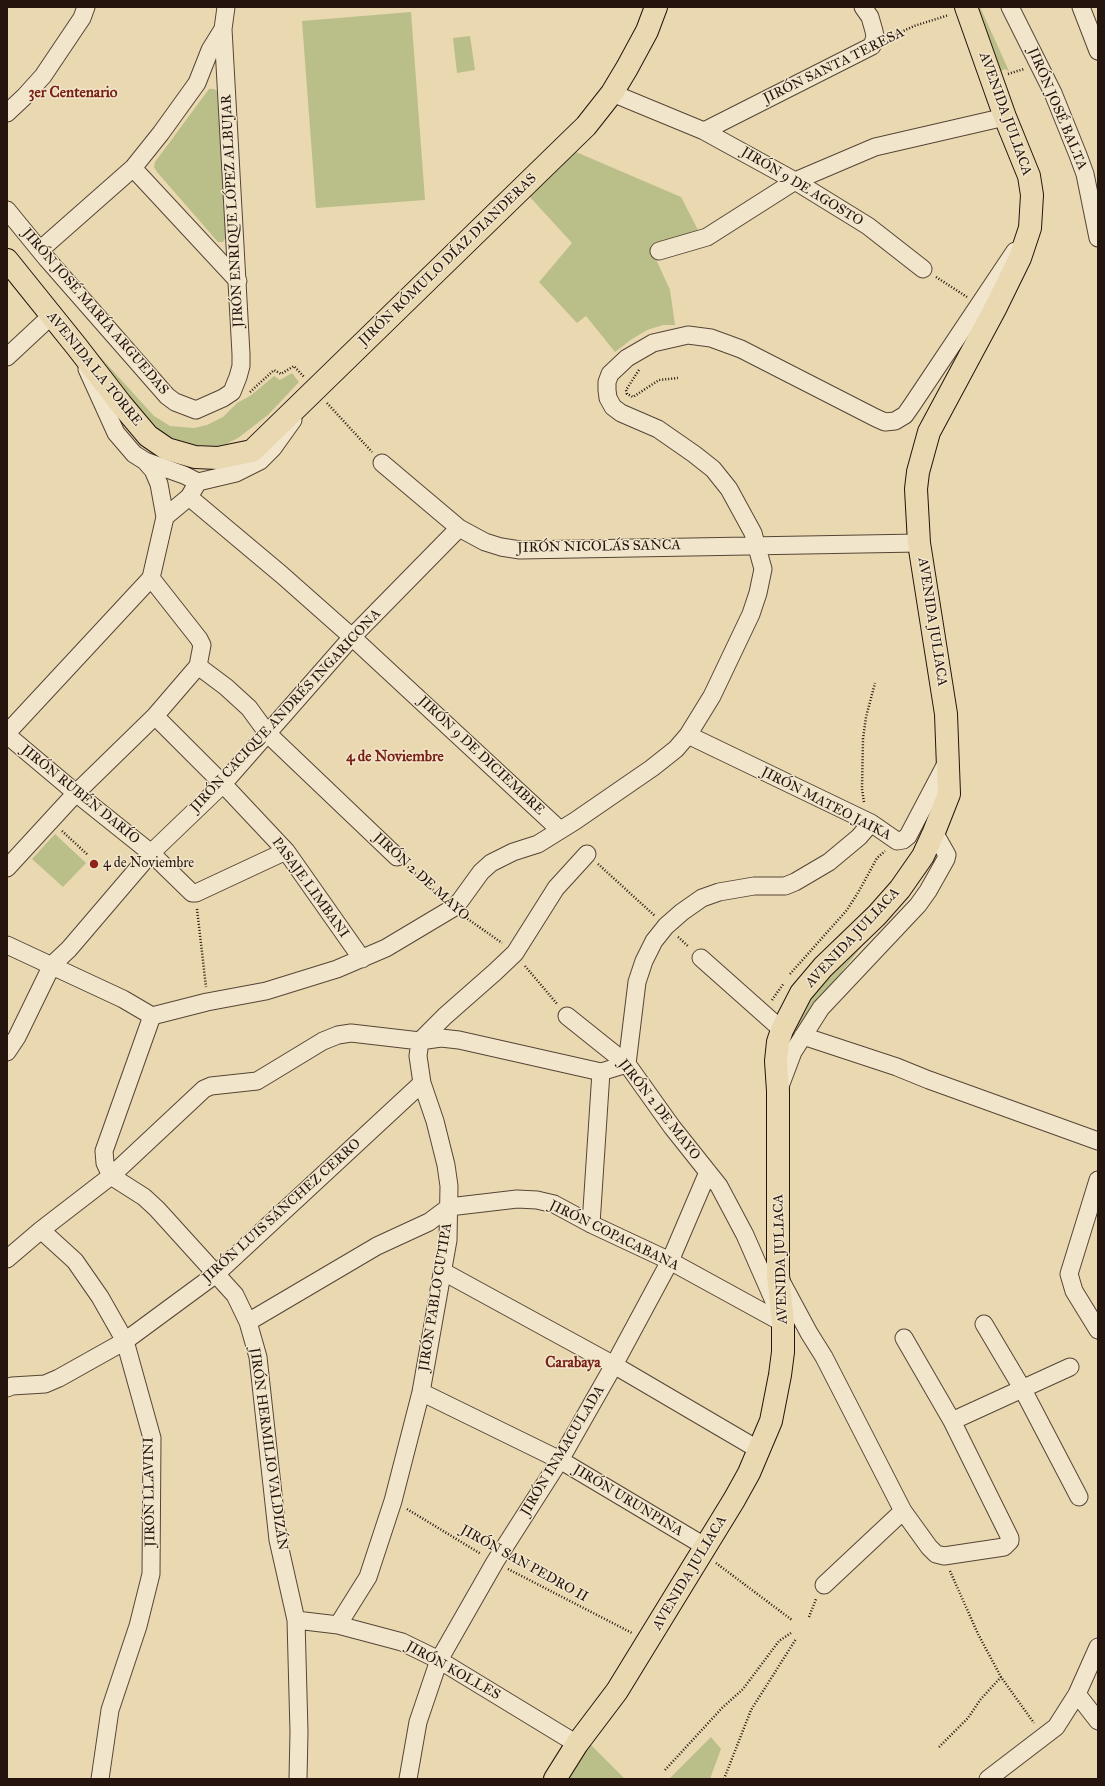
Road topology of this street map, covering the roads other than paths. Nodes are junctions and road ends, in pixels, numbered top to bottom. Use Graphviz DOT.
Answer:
graph roads {
  1 [pos="86,7"];
  2 [pos="226,7"];
  3 [pos="656,7"];
  4 [pos="863,7"];
  5 [pos="1010,7"];
  6 [pos="1081,7"];
  7 [pos="967,8"];
  8 [pos="223,29"];
  9 [pos="1098,51"];
  10 [pos="612,93"];
  11 [pos="7,113"];
  12 [pos="1005,117"];
  13 [pos="704,131"];
  14 [pos="132,168"];
  15 [pos="795,182"];
  16 [pos="7,210"];
  17 [pos="1030,228"];
  18 [pos="1098,238"];
  19 [pos="40,250"];
  20 [pos="659,251"];
  21 [pos="7,260"];
  22 [pos="924,269"];
  23 [pos="238,281"];
  24 [pos="51,316"];
  25 [pos="77,347"];
  26 [pos="7,357"];
  27 [pos="310,388"];
  28 [pos="232,392"];
  29 [pos="195,457"];
  30 [pos="145,461"];
  31 [pos="382,463"];
  32 [pos="198,482"];
  33 [pos="189,497"];
  34 [pos="165,517"];
  35 [pos="459,528"];
  36 [pos="919,542"];
  37 [pos="755,544"];
  38 [pos="151,578"];
  39 [pos="352,637"];
  40 [pos="198,666"];
  41 [pos="156,716"];
  42 [pos="7,734"];
  43 [pos="268,734"];
  44 [pos="688,735"];
  45 [pos="948,760"];
  46 [pos="223,784"];
  47 [pos="76,793"];
  48 [pos="871,824"];
  49 [pos="560,830"];
  50 [pos="934,832"];
  51 [pos="286,851"];
  52 [pos="152,853"];
  53 [pos="587,854"];
  54 [pos="397,857"];
  55 [pos="7,868"];
  56 [pos="7,945"];
  57 [pos="702,958"];
  58 [pos="362,959"];
  59 [pos="52,965"];
  60 [pos="152,1016"];
  61 [pos="567,1016"];
  62 [pos="782,1030"];
  63 [pos="803,1036"];
  64 [pos="420,1041"];
  65 [pos="7,1052"];
  66 [pos="627,1064"];
  67 [pos="601,1072"];
  68 [pos="422,1083"];
  69 [pos="778,1091"];
  70 [pos="1098,1141"];
  71 [pos="708,1172"];
  72 [pos="111,1176"];
  73 [pos="1098,1180"];
  74 [pos="449,1207"];
  75 [pos="591,1224"];
  76 [pos="41,1230"];
  77 [pos="7,1259"];
  78 [pos="670,1261"];
  79 [pos="442,1271"];
  80 [pos="216,1274"];
  81 [pos="778,1275"];
  82 [pos="248,1322"];
  83 [pos="783,1323"];
  84 [pos="984,1324"];
  85 [pos="1098,1330"];
  86 [pos="904,1338"];
  87 [pos="124,1341"];
  88 [pos="614,1365"];
  89 [pos="1070,1368"];
  90 [pos="7,1388"];
  91 [pos="1022,1388"];
  92 [pos="421,1392"];
  93 [pos="952,1421"];
  94 [pos="759,1450"];
  95 [pos="560,1460"];
  96 [pos="1079,1497"];
  97 [pos="903,1511"];
  98 [pos="708,1553"];
  99 [pos="824,1585"];
  100 [pos="296,1620"];
  101 [pos="338,1625"];
  102 [pos="1098,1647"];
  103 [pos="439,1660"];
  104 [pos="1077,1694"];
  105 [pos="1098,1721"];
  106 [pos="577,1744"];
  107 [pos="100,1779"];
  108 [pos="298,1779"];
  109 [pos="408,1779"];
  110 [pos="555,1779"];
  111 [pos="988,1779"];
  1 -- 11 [label="street"];
  2 -- 8 [label="street"];
  3 -- 10 [label="main road, JIRÓN RÓMULO DÍAZ DIANDERAS"];
  4 -- 13 [label="street, JIRÓN SANTA TERESA"];
  5 -- 18 [label="street, JIRÓN JOSÉ BALTA"];
  6 -- 9 [label="street"];
  7 -- 12 [label="main road, AVENIDA JULIACA"];
  8 -- 14 [label="street"];
  8 -- 23 [label="street, JIRÓN ENRIQUE LÓPEZ ALBUJAR"];
  10 -- 13 [label="street, JIRÓN 9 DE AGOSTO"];
  10 -- 27 [label="main road, JIRÓN RÓMULO DÍAZ DIANDERAS"];
  12 -- 15 [label="street"];
  12 -- 17 [label="main road, AVENIDA JULIACA"];
  13 -- 15 [label="street, JIRÓN 9 DE AGOSTO"];
  14 -- 19 [label="street"];
  14 -- 23 [label="street"];
  15 -- 20 [label="street"];
  15 -- 22 [label="street, JIRÓN 9 DE AGOSTO"];
  16 -- 19 [label="street, JIRÓN JOSÉ MARÍA ARGUEDAS"];
  17 -- 36 [label="main road, AVENIDA JULIACA"];
  17 -- 37 [label="street"];
  19 -- 28 [label="street, JIRÓN JOSÉ MARÍA ARGUEDAS"];
  21 -- 24 [label="main road, AVENIDA LA TORRE"];
  23 -- 28 [label="street, JIRÓN ENRIQUE LÓPEZ ALBUJAR"];
  24 -- 25 [label="main road, AVENIDA LA TORRE"];
  24 -- 26 [label="street"];
  25 -- 29 [label="main road, AVENIDA LA TORRE"];
  25 -- 30 [label="street"];
  27 -- 29 [label="main road, JIRÓN RÓMULO DÍAZ DIANDERAS"];
  27 -- 32 [label="street"];
  30 -- 32 [label="street"];
  30 -- 34 [label="street"];
  31 -- 35 [label="street, JIRÓN NICOLÁS SANCA"];
  32 -- 33 [label="street"];
  33 -- 34 [label="street"];
  33 -- 39 [label="street, JIRÓN 9 DE DICIEMBRE"];
  34 -- 38 [label="street"];
  35 -- 37 [label="street, JIRÓN NICOLÁS SANCA"];
  35 -- 39 [label="street, JIRÓN CACIQUE ANDRÉS INGARICONA"];
  36 -- 37 [label="street, JIRÓN NICOLÁS SANCA"];
  36 -- 45 [label="main road, AVENIDA JULIACA"];
  37 -- 44 [label="street"];
  38 -- 40 [label="street"];
  38 -- 42 [label="street"];
  39 -- 43 [label="street, JIRÓN CACIQUE ANDRÉS INGARICONA"];
  39 -- 49 [label="street, JIRÓN 9 DE DICIEMBRE"];
  40 -- 41 [label="street"];
  40 -- 43 [label="street, JIRÓN 2 DE MAYO"];
  41 -- 46 [label="street, PASAJE LIMBANI"];
  41 -- 47 [label="street"];
  42 -- 47 [label="street, JIRÓN RUBÉN DARÍO"];
  43 -- 46 [label="street, JIRÓN CACIQUE ANDRÉS INGARICONA"];
  43 -- 54 [label="street, JIRÓN 2 DE MAYO"];
  44 -- 48 [label="street, JIRÓN MATEO JAIKA"];
  44 -- 49 [label="street"];
  45 -- 48 [label="street, JIRÓN MATEO JAIKA"];
  45 -- 50 [label="main road, AVENIDA JULIACA"];
  46 -- 51 [label="street, PASAJE LIMBANI"];
  46 -- 52 [label="street, JIRÓN CACIQUE ANDRÉS INGARICONA"];
  47 -- 52 [label="street, JIRÓN RUBÉN DARÍO"];
  47 -- 55 [label="street"];
  48 -- 66 [label="street"];
  49 -- 58 [label="street"];
  50 -- 62 [label="main road, AVENIDA JULIACA"];
  50 -- 63 [label="street"];
  51 -- 52 [label="street, JIRÓN RUBÉN DARÍO"];
  51 -- 58 [label="street, PASAJE LIMBANI"];
  52 -- 59 [label="street, JIRÓN CACIQUE ANDRÉS INGARICONA"];
  53 -- 64 [label="street"];
  56 -- 59 [label="street"];
  57 -- 62 [label="street"];
  58 -- 60 [label="street"];
  59 -- 60 [label="street"];
  59 -- 65 [label="street, JIRÓN CACIQUE ANDRÉS INGARICONA"];
  60 -- 72 [label="street"];
  61 -- 66 [label="street, JIRÓN 2 DE MAYO"];
  62 -- 69 [label="main road, AVENIDA JULIACA"];
  63 -- 69 [label="street"];
  63 -- 70 [label="street"];
  64 -- 67 [label="street"];
  64 -- 68 [label="street, JIRÓN PABLO CUTIPA"];
  64 -- 72 [label="street"];
  66 -- 67 [label="street"];
  66 -- 71 [label="street, JIRÓN 2 DE MAYO"];
  67 -- 75 [label="street"];
  68 -- 74 [label="street, JIRÓN PABLO CUTIPA"];
  68 -- 80 [label="street, JIRÓN LUIS SÁNCHEZ CERRO"];
  69 -- 81 [label="main road, AVENIDA JULIACA"];
  71 -- 78 [label="street, JIRÓN INMACULADA"];
  71 -- 83 [label="street, JIRÓN 2 DE MAYO"];
  72 -- 76 [label="street"];
  72 -- 80 [label="street, JIRÓN HERMILIO VALDIZÁN"];
  73 -- 85 [label="street"];
  74 -- 75 [label="street, JIRÓN COPACABANA"];
  74 -- 79 [label="street, JIRÓN PABLO CUTIPA"];
  74 -- 82 [label="street"];
  75 -- 78 [label="street, JIRÓN COPACABANA"];
  76 -- 77 [label="street"];
  76 -- 87 [label="street, JIRÓN LLAVINI"];
  78 -- 83 [label="street, JIRÓN COPACABANA"];
  78 -- 88 [label="street, JIRÓN INMACULADA"];
  79 -- 88 [label="street"];
  79 -- 92 [label="street, JIRÓN PABLO CUTIPA"];
  80 -- 82 [label="street, JIRÓN HERMILIO VALDIZÁN"];
  80 -- 87 [label="street, JIRÓN LUIS SÁNCHEZ CERRO"];
  81 -- 83 [label="main road, AVENIDA JULIACA"];
  81 -- 97 [label="street"];
  82 -- 100 [label="street, JIRÓN HERMILIO VALDIZÁN"];
  83 -- 94 [label="main road, AVENIDA JULIACA"];
  84 -- 91 [label="street"];
  86 -- 93 [label="street"];
  87 -- 90 [label="street, JIRÓN LUIS SÁNCHEZ CERRO"];
  87 -- 107 [label="street, JIRÓN LLAVINI"];
  88 -- 94 [label="street"];
  88 -- 95 [label="street, JIRÓN INMACULADA"];
  89 -- 91 [label="street"];
  91 -- 93 [label="street"];
  91 -- 96 [label="street"];
  92 -- 95 [label="street, JIRÓN URUNPINA"];
  92 -- 101 [label="street, JIRÓN PABLO CUTIPA"];
  93 -- 97 [label="street"];
  94 -- 98 [label="main road, AVENIDA JULIACA"];
  95 -- 98 [label="street, JIRÓN URUNPINA"];
  95 -- 103 [label="street, JIRÓN INMACULADA"];
  97 -- 99 [label="street"];
  98 -- 106 [label="main road, AVENIDA JULIACA"];
  100 -- 101 [label="street, JIRÓN KOLLES"];
  100 -- 108 [label="street, JIRÓN HERMILIO VALDIZÁN"];
  101 -- 103 [label="street, JIRÓN KOLLES"];
  102 -- 104 [label="street"];
  103 -- 106 [label="street, JIRÓN KOLLES"];
  103 -- 109 [label="street, JIRÓN INMACULADA"];
  104 -- 105 [label="street"];
  104 -- 111 [label="street"];
  106 -- 110 [label="main road, AVENIDA JULIACA"];
}
